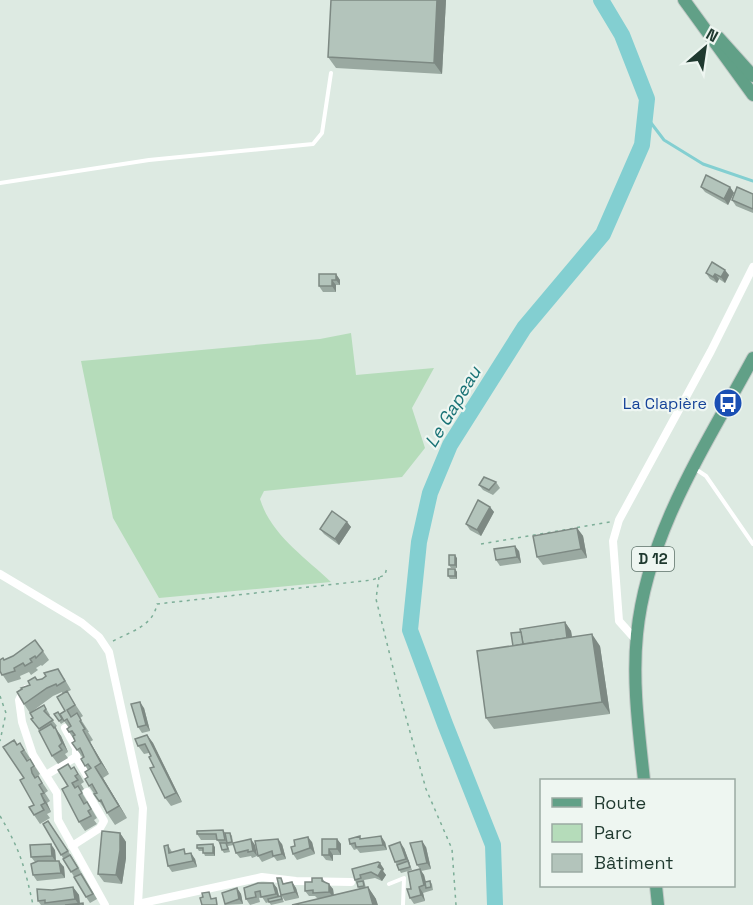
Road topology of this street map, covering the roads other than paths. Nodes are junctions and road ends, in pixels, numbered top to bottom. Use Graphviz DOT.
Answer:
graph roads {
  1 [pos="684,0"];
  2 [pos="694,13"];
  3 [pos="331,72"];
  4 [pos="753,76"];
  5 [pos="753,95"];
  6 [pos="0,183"];
  7 [pos="753,267"];
  8 [pos="753,358"];
  9 [pos="694,468"];
  10 [pos="753,544"];
  11 [pos="0,574"];
  12 [pos="636,640"];
  13 [pos="33,686"];
  14 [pos="65,728"];
  15 [pos="76,757"];
  16 [pos="46,776"];
  17 [pos="89,779"];
  18 [pos="644,779"];
  19 [pos="87,792"];
  20 [pos="72,846"];
  21 [pos="351,882"];
  22 [pos="389,884"];
  23 [pos="656,887"];
  24 [pos="105,905"];
  25 [pos="138,905"];
  26 [pos="403,905"];
  27 [pos="658,905"];
  1 -- 2 [label="main road"];
  2 -- 4 [label="main road"];
  2 -- 5 [label="main road"];
  3 -- 6 [label="lane"];
  7 -- 12 [label="street"];
  8 -- 9 [label="main road, D 12"];
  9 -- 10 [label="lane"];
  9 -- 12 [label="main road, D 12"];
  11 -- 25 [label="street"];
  12 -- 18 [label="main road, D 12"];
  13 -- 16 [label="street"];
  14 -- 15 [label="street"];
  15 -- 16 [label="street"];
  15 -- 17 [label="street"];
  16 -- 20 [label="street"];
  19 -- 20 [label="street"];
  20 -- 24 [label="street"];
  21 -- 25 [label="street"];
  22 -- 26 [label="lane"];
  23 -- 27 [label="main road"];
}
